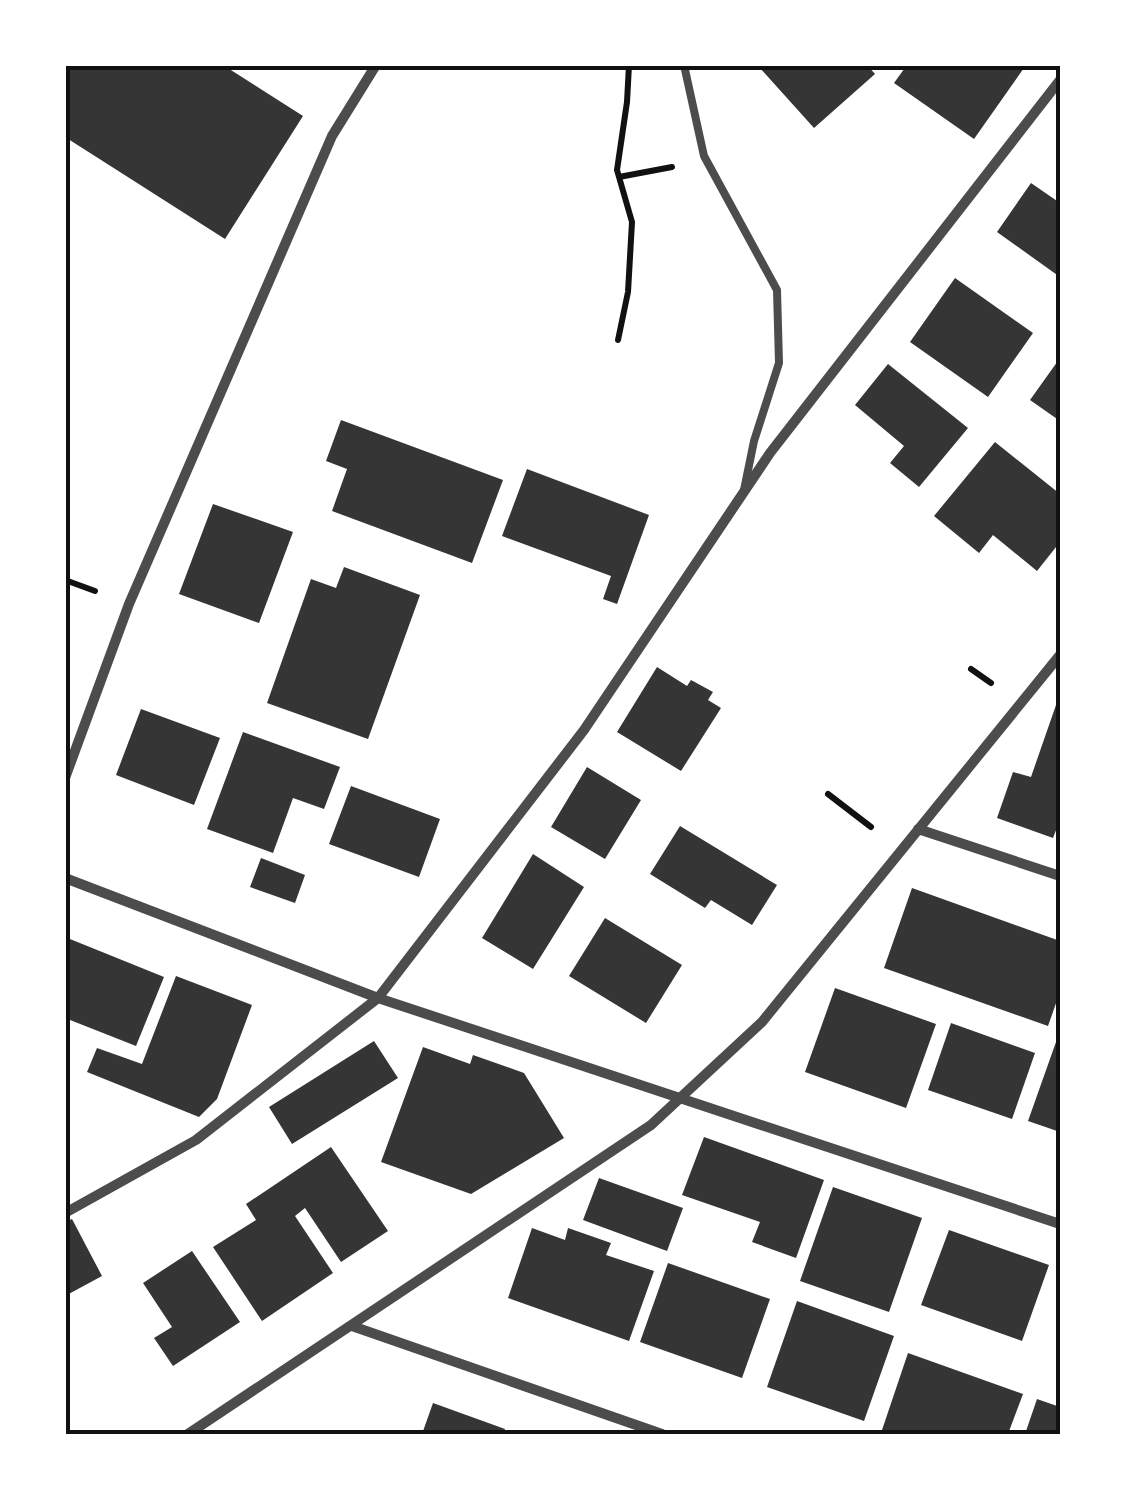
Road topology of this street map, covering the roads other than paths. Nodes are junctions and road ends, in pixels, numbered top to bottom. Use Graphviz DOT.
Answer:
graph roads {
  1 [pos="376,65"];
  2 [pos="684,65"];
  3 [pos="1060,80"];
  4 [pos="742,496"];
  5 [pos="1060,655"];
  6 [pos="65,778"];
  7 [pos="918,829"];
  8 [pos="1060,876"];
  9 [pos="65,878"];
  10 [pos="378,998"];
  11 [pos="680,1099"];
  12 [pos="65,1213"];
  13 [pos="1060,1224"];
  14 [pos="352,1326"];
  15 [pos="188,1434"];
  16 [pos="662,1434"];
  1 -- 6 [label="street"];
  2 -- 4 [label="lane"];
  3 -- 4 [label="street"];
  4 -- 10 [label="street"];
  5 -- 7 [label="street"];
  7 -- 8 [label="street"];
  7 -- 11 [label="street"];
  9 -- 10 [label="street"];
  10 -- 11 [label="street"];
  10 -- 12 [label="street"];
  11 -- 13 [label="street"];
  11 -- 14 [label="street"];
  14 -- 15 [label="street"];
  14 -- 16 [label="street"];
}
